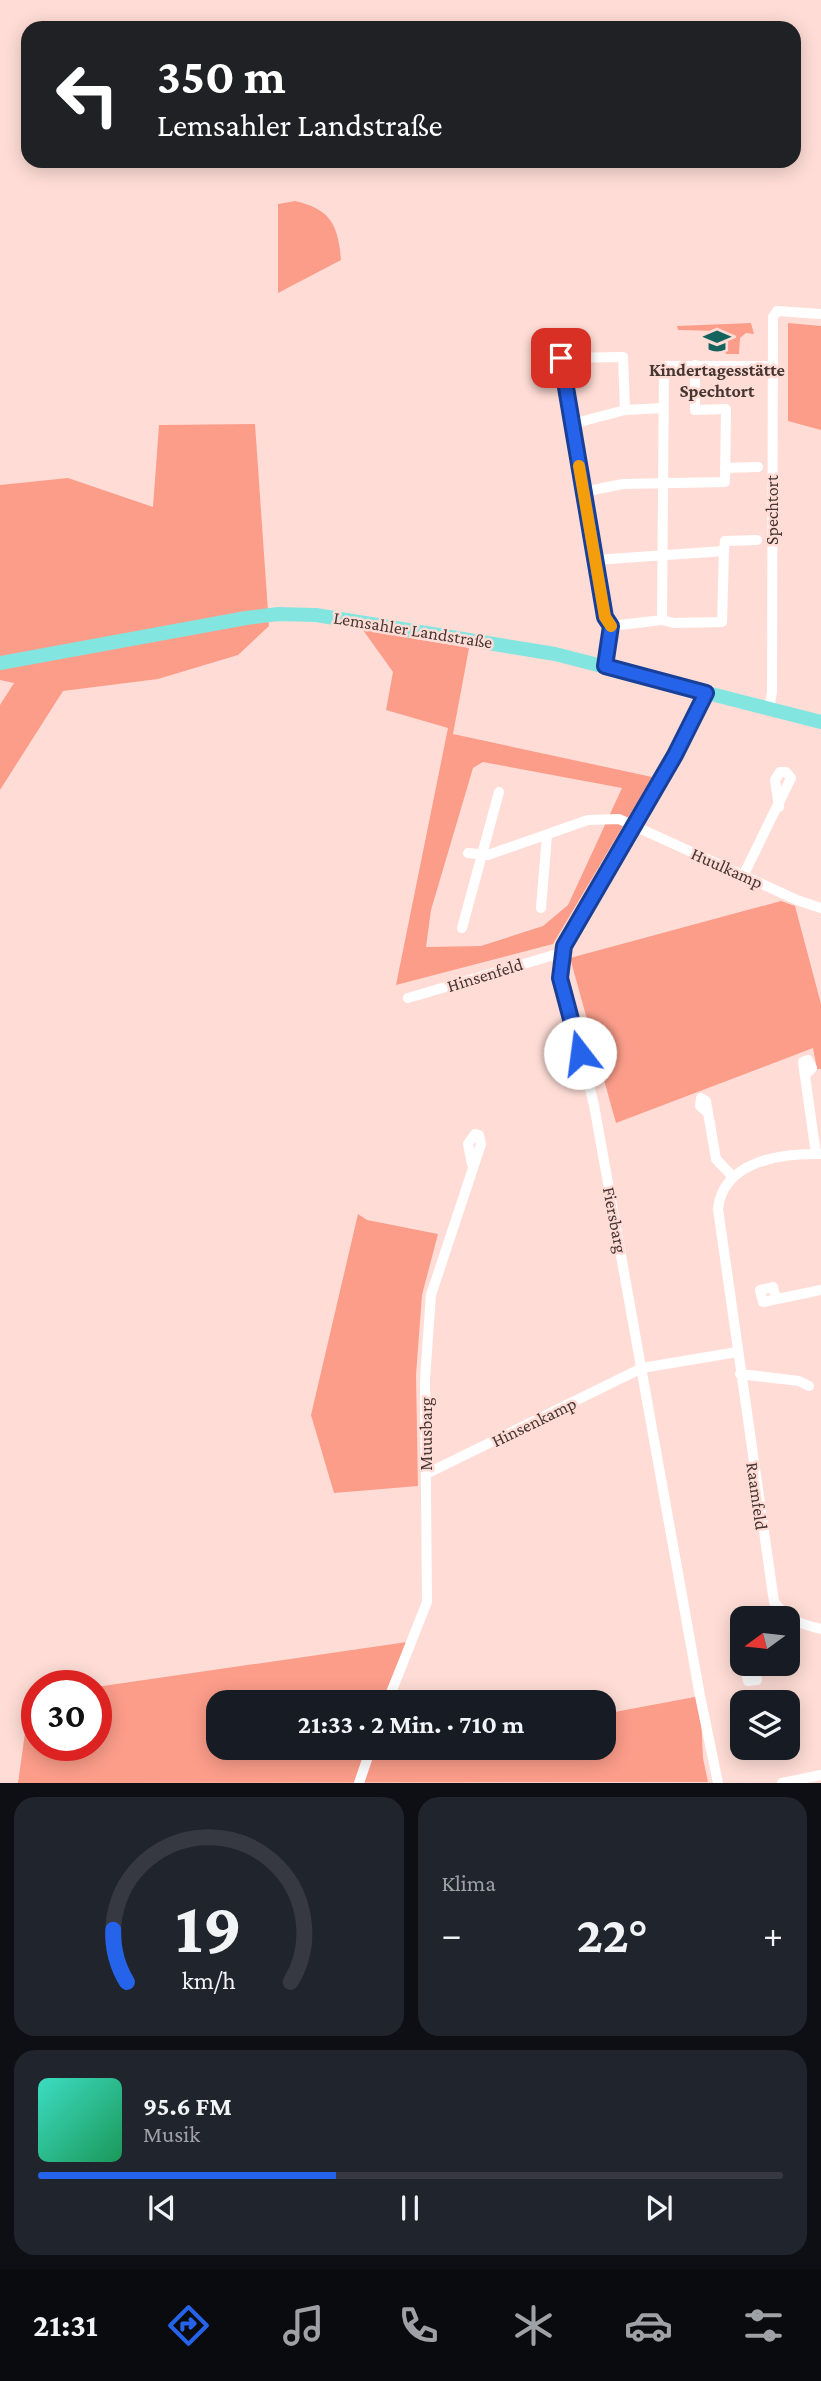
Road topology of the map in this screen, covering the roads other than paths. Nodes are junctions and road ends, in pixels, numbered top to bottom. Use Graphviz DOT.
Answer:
graph roads {
  1 [pos="821,314"];
  2 [pos="695,365"];
  3 [pos="772,366"];
  4 [pos="664,408"];
  5 [pos="625,410"];
  6 [pos="572,424"];
  7 [pos="758,467"];
  8 [pos="725,468"];
  9 [pos="664,483"];
  10 [pos="583,492"];
  11 [pos="757,540"];
  12 [pos="724,551"];
  13 [pos="664,553"];
  14 [pos="595,560"];
  15 [pos="662,620"];
  16 [pos="611,626"];
  17 [pos="0,663"];
  18 [pos="605,666"];
  19 [pos="706,693"];
  20 [pos="769,710"];
  21 [pos="821,722"];
  22 [pos="499,792"];
  23 [pos="779,807"];
  24 [pos="635,825"];
  25 [pos="547,835"];
  26 [pos="468,853"];
  27 [pos="481,855"];
  28 [pos="743,876"];
  29 [pos="541,908"];
  30 [pos="821,908"];
  31 [pos="462,929"];
  32 [pos="561,953"];
  33 [pos="408,998"];
  34 [pos="805,1074"];
  35 [pos="708,1113"];
  36 [pos="818,1154"];
  37 [pos="472,1164"];
  38 [pos="732,1176"];
  39 [pos="821,1290"];
  40 [pos="776,1299"];
  41 [pos="737,1352"];
  42 [pos="642,1368"];
  43 [pos="740,1374"];
  44 [pos="809,1386"];
  45 [pos="426,1475"];
  46 [pos="776,1606"];
  47 [pos="800,1625"];
  48 [pos="821,1629"];
  49 [pos="392,1690"];
  50 [pos="367,1760"];
  51 [pos="821,1775"];
  52 [pos="359,1783"];
  53 [pos="718,1783"];
  54 [pos="782,1783"];
  1 -- 3 [label="street, Spechtort"];
  2 -- 3 [label="street"];
  2 -- 4 [label="street"];
  2 -- 8 [label="street"];
  3 -- 20 [label="street, Spechtort"];
  4 -- 5 [label="street"];
  4 -- 9 [label="street"];
  5 -- 6 [label="street"];
  5 -- 6 [label="street"];
  6 -- 10 [label="street"];
  7 -- 8 [label="street"];
  8 -- 9 [label="street"];
  9 -- 10 [label="street"];
  9 -- 13 [label="street"];
  10 -- 14 [label="street"];
  11 -- 12 [label="street"];
  12 -- 13 [label="street"];
  12 -- 15 [label="street"];
  13 -- 14 [label="street"];
  13 -- 15 [label="street"];
  14 -- 16 [label="street"];
  15 -- 16 [label="street"];
  16 -- 18 [label="street"];
  17 -- 18 [label="main road, Lemsahler Landstraße"];
  18 -- 19 [label="main road, Lemsahler Landstraße"];
  19 -- 20 [label="main road, Lemsahler Landstraße"];
  19 -- 24 [label="street"];
  20 -- 21 [label="main road, Lemsahler Landstraße"];
  22 -- 27 [label="street"];
  23 -- 28 [label="street"];
  24 -- 25 [label="street, Huulkamp"];
  24 -- 28 [label="street, Huulkamp"];
  24 -- 32 [label="street"];
  25 -- 27 [label="street, Huulkamp"];
  25 -- 29 [label="street"];
  26 -- 27 [label="street"];
  27 -- 31 [label="street"];
  28 -- 30 [label="street, Huulkamp"];
  32 -- 33 [label="street, Hinsenfeld"];
  32 -- 42 [label="street, Fiersbarg"];
  34 -- 36 [label="street"];
  35 -- 38 [label="street"];
  36 -- 38 [label="street"];
  37 -- 45 [label="street, Muusbarg"];
  38 -- 41 [label="street, Raamfeld"];
  39 -- 40 [label="street"];
  41 -- 42 [label="street, Hinsenkamp"];
  41 -- 43 [label="street, Raamfeld"];
  42 -- 45 [label="street, Hinsenkamp"];
  42 -- 53 [label="street, Fiersbarg"];
  43 -- 44 [label="street"];
  43 -- 46 [label="street, Raamfeld"];
  45 -- 49 [label="street, Muusbarg"];
  47 -- 48 [label="street, Raamfeld"];
  50 -- 52 [label="street"];
  51 -- 54 [label="street"];
}
